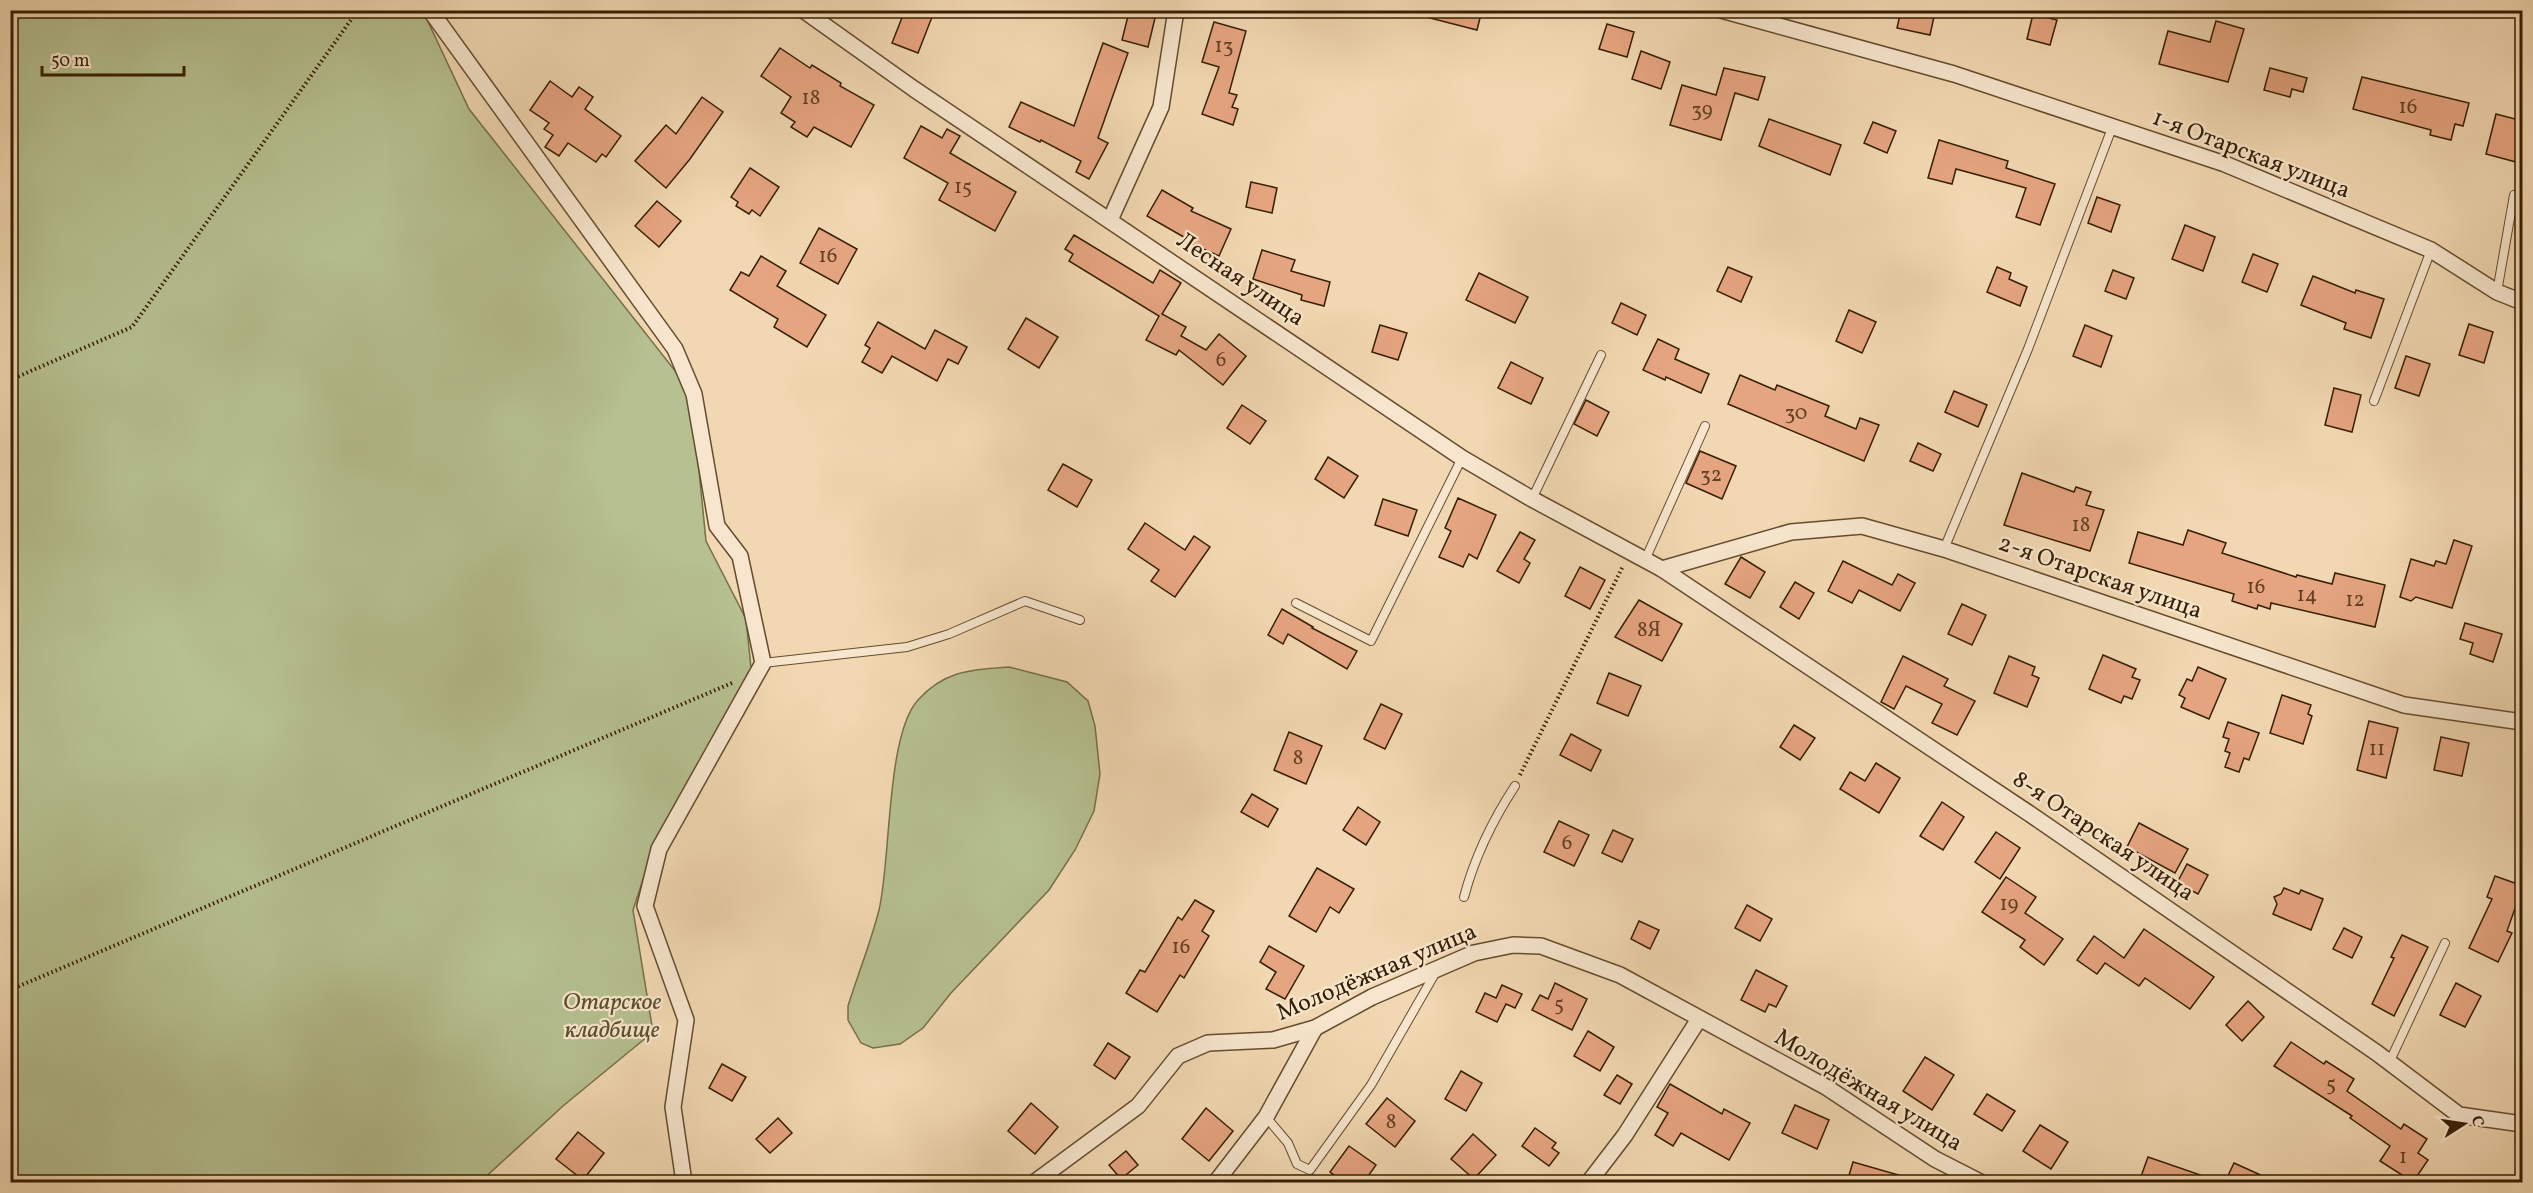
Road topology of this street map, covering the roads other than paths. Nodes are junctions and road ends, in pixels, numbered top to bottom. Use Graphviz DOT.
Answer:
graph roads {
  1 [pos="430,10"];
  2 [pos="803,10"];
  3 [pos="1176,10"];
  4 [pos="1721,10"];
  5 [pos="2112,128"];
  6 [pos="2514,195"];
  7 [pos="1110,219"];
  8 [pos="2431,250"];
  9 [pos="2497,292"];
  10 [pos="2523,303"];
  11 [pos="1600,355"];
  12 [pos="2374,402"];
  13 [pos="1705,426"];
  14 [pos="1462,458"];
  15 [pos="1532,499"];
  16 [pos="1944,549"];
  17 [pos="1645,560"];
  18 [pos="1662,569"];
  19 [pos="1296,603"];
  20 [pos="1080,620"];
  21 [pos="761,667"];
  22 [pos="2523,722"];
  23 [pos="1515,786"];
  24 [pos="1464,897"];
  25 [pos="2445,943"];
  26 [pos="1438,968"];
  27 [pos="1699,1019"];
  28 [pos="1315,1028"];
  29 [pos="2389,1063"];
  30 [pos="1266,1117"];
  31 [pos="2523,1124"];
  32 [pos="684,1182"];
  33 [pos="1035,1182"];
  34 [pos="1216,1182"];
  35 [pos="1589,1182"];
  36 [pos="1980,1182"];
  1 -- 21 [label="street"];
  2 -- 7 [label="street, Лесная улица"];
  3 -- 7 [label="street"];
  4 -- 5 [label="street, 1-я Отарская улица"];
  5 -- 8 [label="street, 1-я Отарская улица"];
  5 -- 16 [label="lane"];
  6 -- 9 [label="lane"];
  7 -- 14 [label="street, Лесная улица"];
  8 -- 9 [label="street, 1-я Отарская улица"];
  8 -- 12 [label="lane"];
  9 -- 10 [label="street, 1-я Отарская улица"];
  11 -- 15 [label="lane"];
  13 -- 17 [label="lane"];
  14 -- 15 [label="street, Лесная улица"];
  14 -- 19 [label="lane"];
  15 -- 17 [label="street, Лесная улица"];
  16 -- 18 [label="street, 2-я Отарская улица"];
  16 -- 22 [label="street, 2-я Отарская улица"];
  17 -- 18 [label="street, Лесная улица"];
  18 -- 29 [label="street, 8-я Отарская улица"];
  20 -- 21 [label="lane"];
  21 -- 32 [label="street"];
  23 -- 24 [label="lane"];
  25 -- 29 [label="lane"];
  26 -- 27 [label="street, Молодёжная улица"];
  26 -- 28 [label="street, Молодёжная улица"];
  26 -- 30 [label="lane"];
  27 -- 35 [label="street"];
  27 -- 36 [label="street, Молодёжная улица"];
  28 -- 30 [label="street"];
  28 -- 33 [label="street, Молодёжная улица"];
  29 -- 31 [label="street, 8-я Отарская улица"];
  30 -- 34 [label="street"];
}
